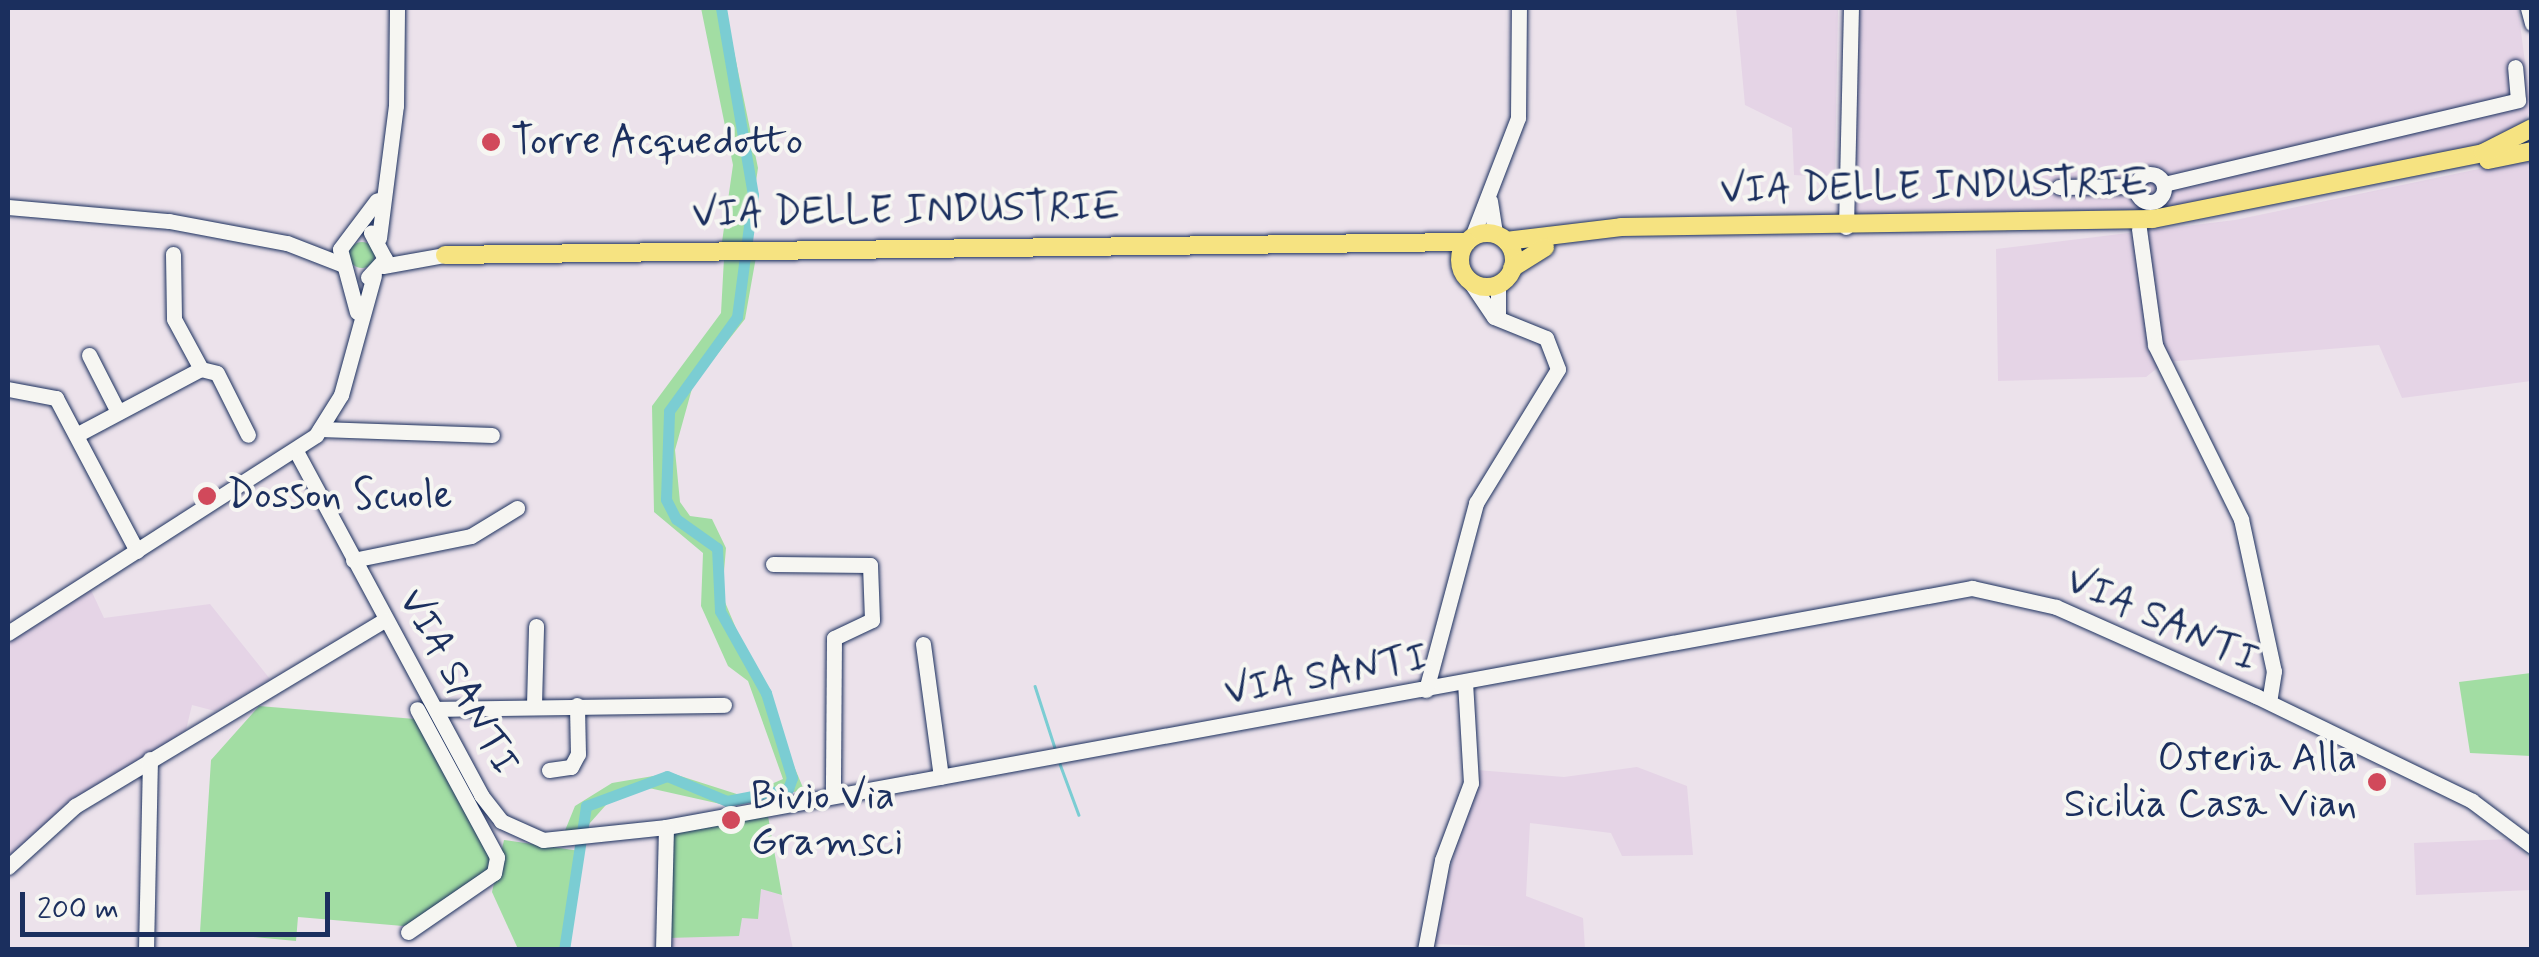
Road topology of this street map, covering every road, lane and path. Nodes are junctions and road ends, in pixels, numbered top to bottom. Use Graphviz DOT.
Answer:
graph roads {
  1 [pos="397,8"];
  2 [pos="1519,8"];
  3 [pos="1851,8"];
  4 [pos="2528,8"];
  5 [pos="2532,23"];
  6 [pos="2514,67"];
  7 [pos="2532,128"];
  8 [pos="2532,151"];
  9 [pos="1500,163"];
  10 [pos="382,186"];
  11 [pos="2058,187"];
  12 [pos="8,207"];
  13 [pos="1846,227"];
  14 [pos="2139,229"];
  15 [pos="353,234"];
  16 [pos="1369,238"];
  17 [pos="1500,238"];
  18 [pos="1470,239"];
  19 [pos="288,242"];
  20 [pos="381,242"];
  21 [pos="173,254"];
  22 [pos="445,256"];
  23 [pos="1512,268"];
  24 [pos="346,269"];
  25 [pos="378,270"];
  26 [pos="1465,274"];
  27 [pos="1498,284"];
  28 [pos="1500,321"];
  29 [pos="354,341"];
  30 [pos="89,354"];
  31 [pos="201,369"];
  32 [pos="8,389"];
  33 [pos="118,412"];
  34 [pos="320,429"];
  35 [pos="78,434"];
  36 [pos="248,435"];
  37 [pos="492,435"];
  38 [pos="296,451"];
  39 [pos="518,508"];
  40 [pos="137,551"];
  41 [pos="354,560"];
  42 [pos="773,564"];
  43 [pos="385,620"];
  44 [pos="536,626"];
  45 [pos="8,634"];
  46 [pos="922,644"];
  47 [pos="1464,682"];
  48 [pos="1426,690"];
  49 [pos="2269,702"];
  50 [pos="534,705"];
  51 [pos="577,705"];
  52 [pos="724,706"];
  53 [pos="416,709"];
  54 [pos="436,709"];
  55 [pos="150,759"];
  56 [pos="549,770"];
  57 [pos="130,771"];
  58 [pos="941,777"];
  59 [pos="833,796"];
  60 [pos="152,814"];
  61 [pos="666,826"];
  62 [pos="2532,846"];
  63 [pos="8,866"];
  64 [pos="408,932"];
  65 [pos="146,950"];
  66 [pos="663,950"];
  67 [pos="1425,950"];
  1 -- 10 [label="street"];
  2 -- 9 [label="street"];
  3 -- 13 [label="street"];
  4 -- 5 [label="street"];
  6 -- 11 [label="street"];
  7 -- 13 [label="main road, VIA DELLE INDUSTRIE"];
  8 -- 14 [label="main road, VIA DELLE INDUSTRIE"];
  9 -- 17 [label="street"];
  9 -- 18 [label="street"];
  10 -- 15 [label="street"];
  10 -- 20 [label="street"];
  12 -- 19 [label="street"];
  13 -- 17 [label="main road, VIA DELLE INDUSTRIE"];
  14 -- 23 [label="main road, VIA DELLE INDUSTRIE"];
  14 -- 49 [label="street"];
  15 -- 19 [label="street"];
  15 -- 20 [label="street, VIA DELLE INDUSTRIE"];
  15 -- 24 [label="street"];
  16 -- 18 [label="main road, VIA DELLE INDUSTRIE"];
  16 -- 22 [label="main road, VIA DELLE INDUSTRIE"];
  16 -- 26 [label="main road, VIA DELLE INDUSTRIE"];
  17 -- 18 [label="main road, VIA DELLE INDUSTRIE"];
  17 -- 23 [label="main road"];
  18 -- 26 [label="main road"];
  19 -- 24 [label="street"];
  20 -- 22 [label="street, VIA DELLE INDUSTRIE"];
  20 -- 25 [label="street"];
  21 -- 31 [label="street"];
  22 -- 25 [label="street, VIA DELLE INDUSTRIE"];
  23 -- 27 [label="main road"];
  24 -- 25 [label="street, VIA DELLE INDUSTRIE"];
  24 -- 29 [label="street"];
  25 -- 29 [label="street"];
  26 -- 27 [label="main road, VIA DELLE INDUSTRIE"];
  26 -- 28 [label="street"];
  27 -- 28 [label="street"];
  28 -- 48 [label="street"];
  29 -- 34 [label="street"];
  30 -- 33 [label="street"];
  31 -- 33 [label="street"];
  31 -- 36 [label="street"];
  32 -- 35 [label="street"];
  33 -- 35 [label="street"];
  34 -- 37 [label="street"];
  34 -- 38 [label="street"];
  35 -- 40 [label="street"];
  38 -- 40 [label="street"];
  38 -- 41 [label="street, VIA SANTI"];
  39 -- 41 [label="street"];
  40 -- 45 [label="street"];
  41 -- 43 [label="street, VIA SANTI"];
  42 -- 59 [label="street"];
  43 -- 54 [label="street, VIA SANTI"];
  43 -- 55 [label="street"];
  44 -- 50 [label="street"];
  46 -- 58 [label="street"];
  47 -- 48 [label="street, VIA SANTI"];
  47 -- 49 [label="street, VIA SANTI"];
  47 -- 67 [label="street"];
  48 -- 58 [label="street, VIA SANTI"];
  49 -- 62 [label="street, VIA SANTI"];
  50 -- 51 [label="street"];
  50 -- 54 [label="street"];
  51 -- 52 [label="street"];
  51 -- 56 [label="street"];
  53 -- 64 [label="street"];
  54 -- 61 [label="street, VIA SANTI"];
  55 -- 57 [label="street"];
  55 -- 60 [label="street"];
  57 -- 60 [label="street"];
  57 -- 63 [label="street"];
  58 -- 59 [label="street, VIA SANTI"];
  59 -- 61 [label="street, VIA SANTI"];
  60 -- 65 [label="street"];
  61 -- 66 [label="street"];
}
